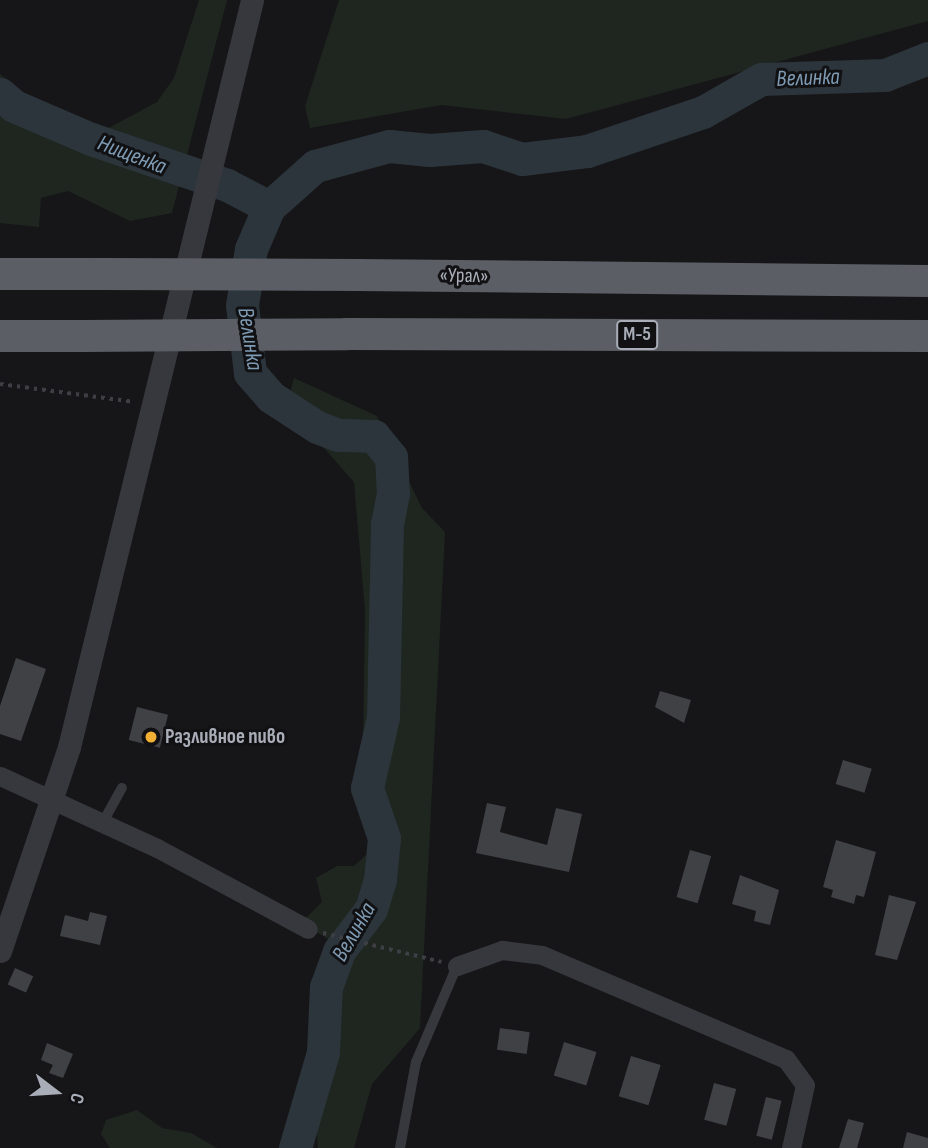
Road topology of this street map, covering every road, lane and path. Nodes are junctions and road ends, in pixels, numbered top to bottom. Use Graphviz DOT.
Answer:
graph roads {
  1 [pos="252,0"];
  2 [pos="0,274"];
  3 [pos="928,281"];
  4 [pos="0,336"];
  5 [pos="928,336"];
  6 [pos="0,384"];
  7 [pos="150,404"];
  8 [pos="0,776"];
  9 [pos="122,788"];
  10 [pos="55,799"];
  11 [pos="103,822"];
  12 [pos="308,929"];
  13 [pos="0,951"];
  14 [pos="457,966"];
  15 [pos="400,1148"];
  16 [pos="791,1148"];
  1 -- 7 [label="street"];
  2 -- 3 [label="highway, «Урал», bridge"];
  4 -- 5 [label="highway, М-5, bridge"];
  6 -- 7 [label="path"];
  7 -- 10 [label="street"];
  8 -- 10 [label="street"];
  9 -- 11 [label="lane"];
  10 -- 11 [label="street"];
  10 -- 13 [label="street"];
  11 -- 12 [label="street"];
  12 -- 14 [label="path"];
  14 -- 15 [label="lane"];
  14 -- 16 [label="street"];
}
